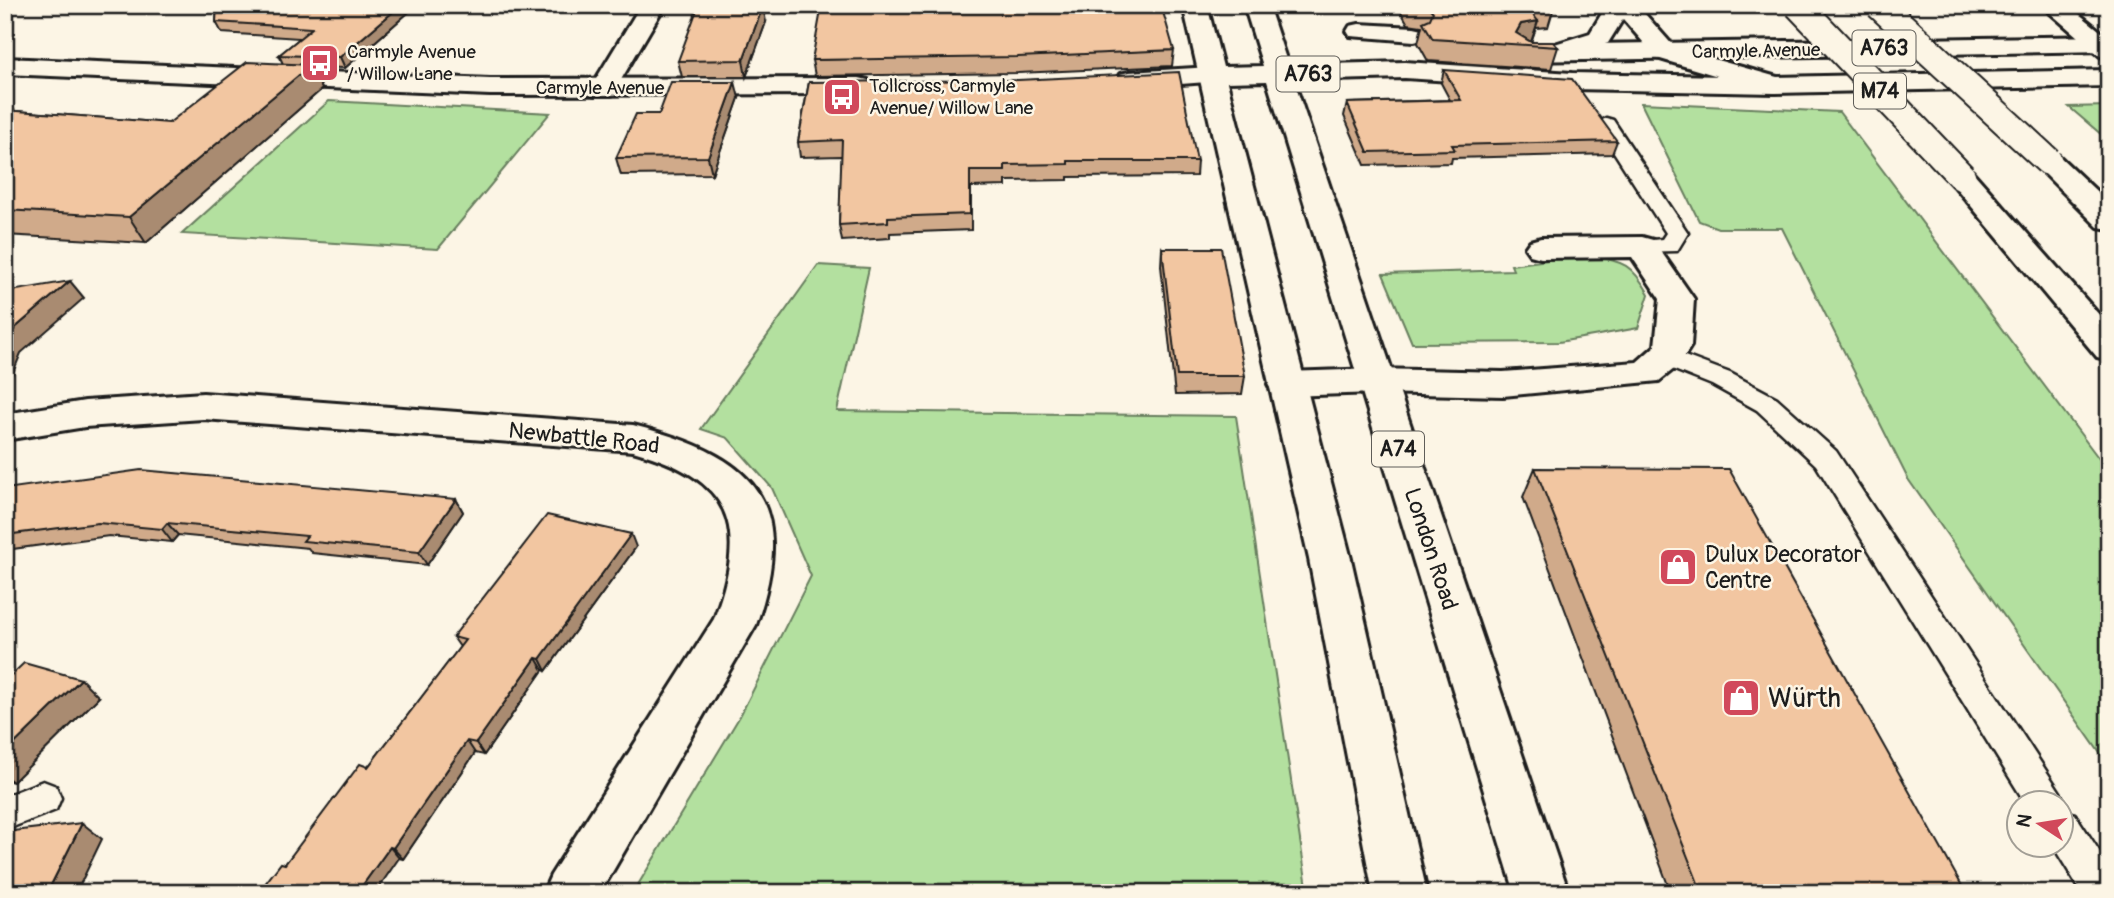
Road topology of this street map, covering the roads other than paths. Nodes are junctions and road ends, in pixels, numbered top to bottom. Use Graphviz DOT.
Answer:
graph roads {
  1 [pos="653,5"];
  2 [pos="1195,5"];
  3 [pos="1256,5"];
  4 [pos="1621,5"];
  5 [pos="1798,5"];
  6 [pos="1879,5"];
  7 [pos="2053,5"];
  8 [pos="2068,5"];
  9 [pos="1359,31"];
  10 [pos="2107,40"];
  11 [pos="1553,52"];
  12 [pos="1666,53"];
  13 [pos="5,66"];
  14 [pos="1397,70"];
  15 [pos="1279,74"];
  16 [pos="1211,75"];
  17 [pos="2109,78"];
  18 [pos="1099,81"];
  19 [pos="1775,85"];
  20 [pos="880,86"];
  21 [pos="603,89"];
  22 [pos="1606,124"];
  23 [pos="2109,220"];
  24 [pos="1642,247"];
  25 [pos="1541,248"];
  26 [pos="2109,349"];
  27 [pos="1666,358"];
  28 [pos="1377,381"];
  29 [pos="1286,384"];
  30 [pos="5,427"];
  31 [pos="2039,790"];
  32 [pos="43,797"];
  33 [pos="5,813"];
  34 [pos="2076,848"];
  35 [pos="570,893"];
  36 [pos="1400,893"];
  37 [pos="1542,893"];
  38 [pos="2104,893"];
  1 -- 21 [label="main road"];
  2 -- 16 [label="main road"];
  3 -- 15 [label="main road, London Road / A74"];
  4 -- 11 [label="main road"];
  4 -- 12 [label="main road"];
  5 -- 26 [label="main road, M74, bridge"];
  6 -- 23 [label="main road, M74, bridge"];
  7 -- 10 [label="main road"];
  8 -- 10 [label="main road"];
  9 -- 14 [label="main road"];
  10 -- 12 [label="main road, Carmyle Avenue / A763"];
  11 -- 12 [label="main road, Carmyle Avenue / A763"];
  11 -- 14 [label="main road, Carmyle Avenue / A763"];
  12 -- 19 [label="main road"];
  13 -- 21 [label="main road, Carmyle Avenue"];
  14 -- 15 [label="main road, Carmyle Avenue / A763"];
  14 -- 19 [label="main road, Carmyle Avenue / A763"];
  15 -- 16 [label="main road, Carmyle Avenue / A763"];
  15 -- 28 [label="main road, London Road / A74"];
  16 -- 18 [label="main road, Carmyle Avenue"];
  16 -- 29 [label="main road"];
  17 -- 19 [label="main road, Carmyle Avenue / A763"];
  20 -- 21 [label="main road, Carmyle Avenue"];
  22 -- 24 [label="lane"];
  24 -- 25 [label="main road"];
  24 -- 27 [label="main road"];
  27 -- 28 [label="main road"];
  27 -- 31 [label="lane"];
  28 -- 29 [label="main road"];
  28 -- 37 [label="main road, London Road / A74"];
  29 -- 36 [label="main road"];
  30 -- 35 [label="main road, Newbattle Road"];
  32 -- 33 [label="lane"];
  34 -- 38 [label="lane"];
}
